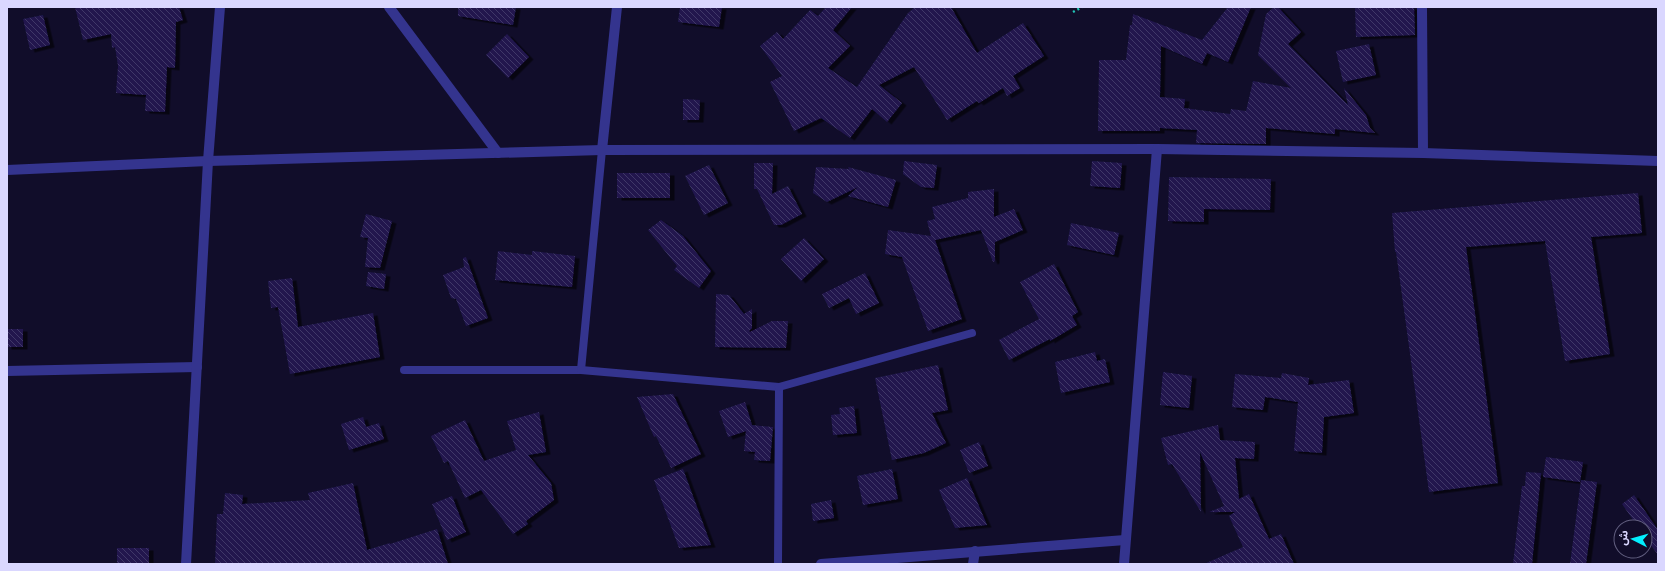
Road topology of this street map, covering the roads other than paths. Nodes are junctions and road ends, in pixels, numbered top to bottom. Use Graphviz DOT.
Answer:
graph roads {
  1 [pos="220,7"];
  2 [pos="389,7"];
  3 [pos="617,7"];
  4 [pos="1422,7"];
  5 [pos="1156,149"];
  6 [pos="602,150"];
  7 [pos="498,153"];
  8 [pos="1423,153"];
  9 [pos="208,161"];
  10 [pos="1658,161"];
  11 [pos="7,170"];
  12 [pos="972,333"];
  13 [pos="196,367"];
  14 [pos="404,370"];
  15 [pos="581,370"];
  16 [pos="7,371"];
  17 [pos="779,386"];
  18 [pos="1125,540"];
  19 [pos="975,552"];
  20 [pos="186,564"];
  21 [pos="778,564"];
  22 [pos="821,564"];
  23 [pos="973,564"];
  24 [pos="1124,564"];
  1 -- 9 [label="street"];
  2 -- 7 [label="street"];
  3 -- 6 [label="street"];
  4 -- 8 [label="street"];
  5 -- 6 [label="street"];
  5 -- 8 [label="street"];
  5 -- 18 [label="street"];
  6 -- 7 [label="street"];
  6 -- 15 [label="lane"];
  7 -- 9 [label="street"];
  8 -- 10 [label="street"];
  9 -- 11 [label="street"];
  9 -- 13 [label="street"];
  12 -- 17 [label="lane"];
  13 -- 16 [label="street"];
  13 -- 20 [label="street"];
  14 -- 15 [label="lane"];
  15 -- 17 [label="lane"];
  17 -- 21 [label="lane"];
  18 -- 19 [label="street"];
  18 -- 24 [label="street"];
  19 -- 22 [label="street"];
  19 -- 23 [label="street"];
}
